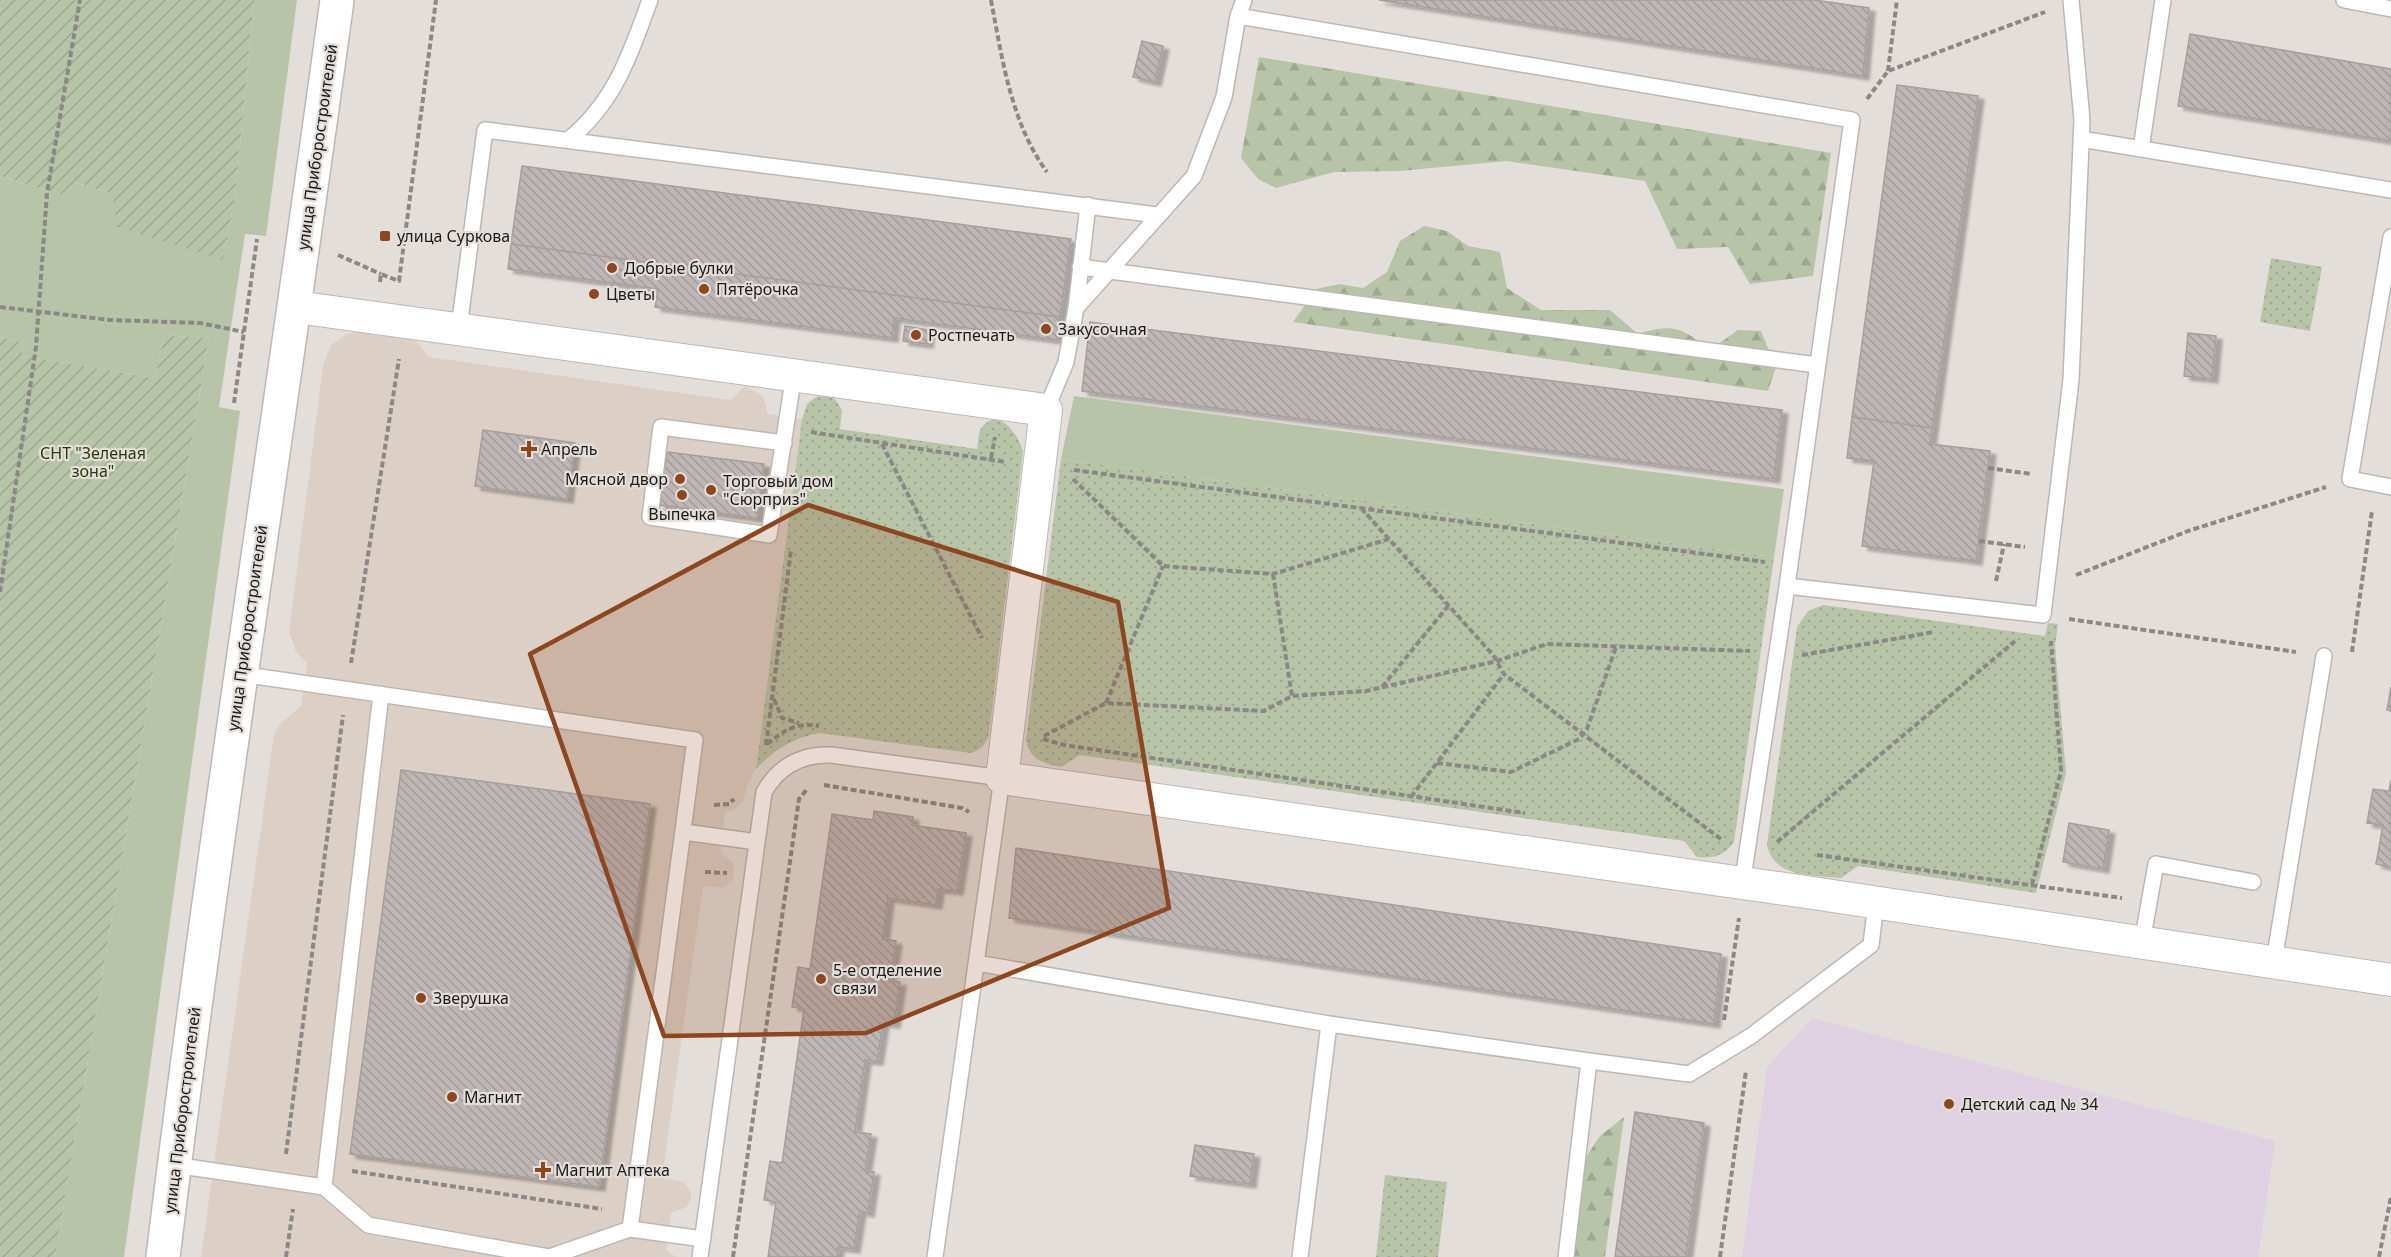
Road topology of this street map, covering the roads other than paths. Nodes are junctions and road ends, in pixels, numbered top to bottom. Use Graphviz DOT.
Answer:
graph roads {
  1 [pos="337,0"];
  2 [pos="650,0"];
  3 [pos="1244,0"];
  4 [pos="2163,0"];
  5 [pos="2344,0"];
  6 [pos="2071,1"];
  7 [pos="2391,9"];
  8 [pos="1238,16"];
  9 [pos="2081,139"];
  10 [pos="568,140"];
  11 [pos="2141,149"];
  12 [pos="2391,190"];
  13 [pos="1088,205"];
  14 [pos="1157,215"];
  15 [pos="2391,237"];
  16 [pos="1080,267"];
  17 [pos="1106,272"];
  18 [pos="296,307"];
  19 [pos="1076,308"];
  20 [pos="459,328"];
  21 [pos="1817,365"];
  22 [pos="794,374"];
  23 [pos="1046,410"];
  24 [pos="783,443"];
  25 [pos="2391,487"];
  26 [pos="1786,586"];
  27 [pos="2324,656"];
  28 [pos="240,674"];
  29 [pos="381,694"];
  30 [pos="1002,778"];
  31 [pos="684,832"];
  32 [pos="757,842"];
  33 [pos="2253,882"];
  34 [pos="1741,898"];
  35 [pos="1876,903"];
  36 [pos="2142,942"];
  37 [pos="2274,961"];
  38 [pos="977,963"];
  39 [pos="2391,980"];
  40 [pos="1329,1024"];
  41 [pos="1589,1061"];
  42 [pos="174,1165"];
  43 [pos="324,1187"];
  44 [pos="630,1229"];
  45 [pos="703,1239"];
  46 [pos="163,1257"];
  47 [pos="700,1257"];
  48 [pos="935,1257"];
  49 [pos="1300,1257"];
  50 [pos="1566,1257"];
  1 -- 18 [label="street, улица Приборостроителей"];
  2 -- 10 [label="lane"];
  3 -- 8 [label="lane"];
  4 -- 11 [label="lane"];
  5 -- 7 [label="lane"];
  6 -- 9 [label="lane"];
  8 -- 14 [label="lane"];
  8 -- 21 [label="lane"];
  9 -- 11 [label="lane"];
  9 -- 26 [label="lane"];
  10 -- 13 [label="lane"];
  10 -- 20 [label="lane"];
  11 -- 12 [label="lane"];
  13 -- 14 [label="lane"];
  13 -- 16 [label="lane"];
  14 -- 17 [label="lane"];
  15 -- 25 [label="lane"];
  16 -- 17 [label="lane"];
  16 -- 19 [label="lane"];
  17 -- 19 [label="lane"];
  17 -- 21 [label="lane"];
  18 -- 20 [label="street"];
  18 -- 28 [label="street, улица Приборостроителей"];
  19 -- 23 [label="lane"];
  20 -- 22 [label="street"];
  21 -- 26 [label="lane"];
  22 -- 23 [label="street"];
  22 -- 24 [label="lane"];
  23 -- 30 [label="street"];
  24 -- 24 [label="lane"];
  26 -- 34 [label="lane"];
  27 -- 37 [label="lane"];
  28 -- 29 [label="lane"];
  28 -- 42 [label="street, улица Приборостроителей"];
  29 -- 31 [label="lane"];
  29 -- 43 [label="lane"];
  30 -- 32 [label="lane"];
  30 -- 34 [label="street"];
  30 -- 38 [label="lane"];
  31 -- 32 [label="lane"];
  31 -- 44 [label="lane"];
  32 -- 45 [label="lane"];
  33 -- 36 [label="lane"];
  34 -- 35 [label="street"];
  35 -- 36 [label="street"];
  35 -- 41 [label="lane"];
  36 -- 37 [label="street"];
  37 -- 39 [label="street"];
  38 -- 40 [label="lane"];
  38 -- 48 [label="lane"];
  40 -- 41 [label="lane"];
  40 -- 49 [label="lane"];
  41 -- 50 [label="lane"];
  42 -- 43 [label="lane"];
  42 -- 46 [label="street, улица Приборостроителей"];
  43 -- 44 [label="lane"];
  44 -- 45 [label="lane"];
  45 -- 47 [label="lane"];
}
